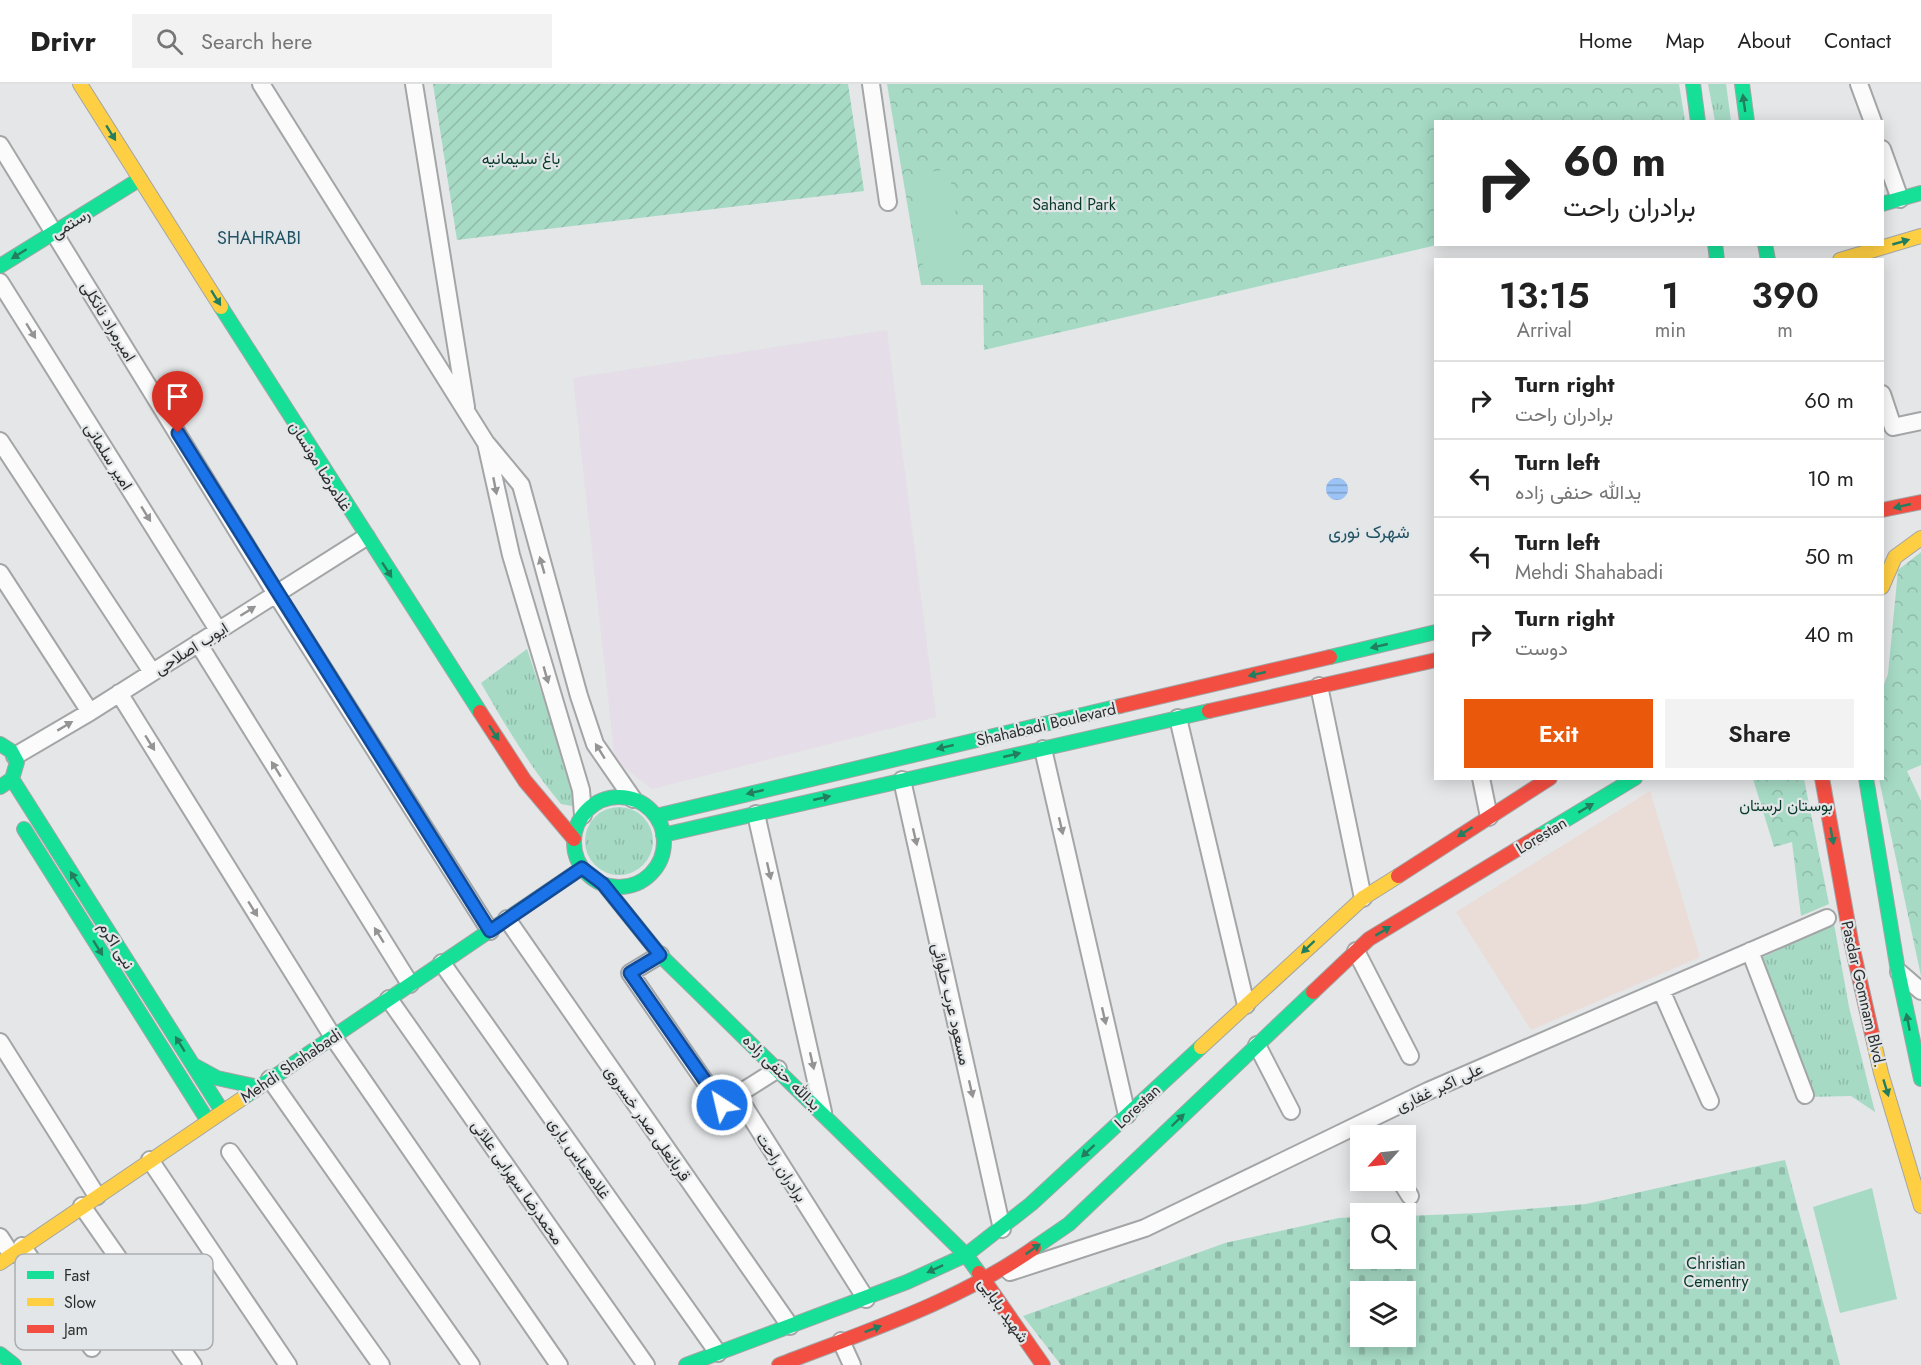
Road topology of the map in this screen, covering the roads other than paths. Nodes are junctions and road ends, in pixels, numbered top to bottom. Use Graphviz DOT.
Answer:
graph roads {
  1 [pos="80,84"];
  2 [pos="261,84"];
  3 [pos="414,84"];
  4 [pos="871,84"];
  5 [pos="1693,84"];
  6 [pos="1742,84"];
  7 [pos="1859,84"];
  8 [pos="1698,120"];
  9 [pos="1747,120"];
  10 [pos="1872,120"];
  11 [pos="0,145"];
  12 [pos="1884,155"];
  13 [pos="140,179"];
  14 [pos="1921,193"];
  15 [pos="1900,199"];
  16 [pos="888,202"];
  17 [pos="1884,203"];
  18 [pos="55,232"];
  19 [pos="1921,236"];
  20 [pos="1848,258"];
  21 [pos="0,266"];
  22 [pos="0,282"];
  23 [pos="1884,400"];
  24 [pos="467,414"];
  25 [pos="1921,421"];
  26 [pos="0,441"];
  27 [pos="486,443"];
  28 [pos="1921,502"];
  29 [pos="1884,510"];
  30 [pos="366,537"];
  31 [pos="1921,538"];
  32 [pos="0,573"];
  33 [pos="1884,582"];
  34 [pos="276,594"];
  35 [pos="219,630"];
  36 [pos="1434,632"];
  37 [pos="198,643"];
  38 [pos="1434,660"];
  39 [pos="152,672"];
  40 [pos="1319,686"];
  41 [pos="119,693"];
  42 [pos="90,711"];
  43 [pos="1178,718"];
  44 [pos="0,744"];
  45 [pos="1043,748"];
  46 [pos="15,756"];
  47 [pos="902,780"];
  48 [pos="1481,780"];
  49 [pos="1547,780"];
  50 [pos="1632,780"];
  51 [pos="1822,780"];
  52 [pos="1866,780"];
  53 [pos="6,783"];
  54 [pos="633,799"];
  55 [pos="756,814"];
  56 [pos="583,815"];
  57 [pos="656,816"];
  58 [pos="1489,817"];
  59 [pos="19,822"];
  60 [pos="663,835"];
  61 [pos="574,839"];
  62 [pos="582,868"];
  63 [pos="603,884"];
  64 [pos="1363,898"];
  65 [pos="1827,918"];
  66 [pos="507,919"];
  67 [pos="490,931"];
  68 [pos="1356,951"];
  69 [pos="1750,951"];
  70 [pos="660,955"];
  71 [pos="442,963"];
  72 [pos="1898,971"];
  73 [pos="410,984"];
  74 [pos="1662,990"];
  75 [pos="1921,991"];
  76 [pos="389,999"];
  77 [pos="1246,1005"];
  78 [pos="333,1037"];
  79 [pos="0,1042"];
  80 [pos="1257,1045"];
  81 [pos="1410,1056"];
  82 [pos="193,1065"];
  83 [pos="778,1069"];
  84 [pos="1921,1079"];
  85 [pos="264,1083"];
  86 [pos="737,1095"];
  87 [pos="1805,1095"];
  88 [pos="1710,1101"];
  89 [pos="222,1111"];
  90 [pos="1290,1111"];
  91 [pos="823,1112"];
  92 [pos="1127,1115"];
  93 [pos="208,1121"];
  94 [pos="1375,1125"];
  95 [pos="1350,1137"];
  96 [pos="230,1152"];
  97 [pos="150,1160"];
  98 [pos="1407,1191"];
  99 [pos="97,1196"];
  100 [pos="1410,1196"];
  101 [pos="82,1206"];
  102 [pos="1921,1206"];
  103 [pos="1002,1228"];
  104 [pos="0,1237"];
  105 [pos="11,1254"];
  106 [pos="116,1254"];
  107 [pos="966,1255"];
  108 [pos="984,1281"];
  109 [pos="866,1299"];
  110 [pos="790,1326"];
  111 [pos="841,1341"];
  112 [pos="183,1350"];
  113 [pos="718,1353"];
  114 [pos="0,1354"];
  115 [pos="14,1365"];
  116 [pos="193,1365"];
  117 [pos="288,1365"];
  118 [pos="381,1365"];
  119 [pos="471,1365"];
  120 [pos="559,1365"];
  121 [pos="646,1365"];
  122 [pos="686,1365"];
  123 [pos="779,1365"];
  124 [pos="852,1365"];
  125 [pos="1043,1365"];
  1 -- 13 [label="street, غلامرضا مونسان, one-way"];
  2 -- 24 [label="street"];
  3 -- 24 [label="street"];
  4 -- 16 [label="street"];
  5 -- 8 [label="street"];
  9 -- 6 [label="street, one-way"];
  7 -- 10 [label="street"];
  11 -- 18 [label="street, امیرمراد نانکلی"];
  12 -- 15 [label="street"];
  13 -- 18 [label="street, رستمی"];
  13 -- 30 [label="street, غلامرضا مونسان, one-way"];
  14 -- 15 [label="street"];
  15 -- 17 [label="street"];
  18 -- 21 [label="street, رستمی, one-way"];
  18 -- 34 [label="street, امیرمراد نانکلی"];
  20 -- 19 [label="street, one-way"];
  22 -- 35 [label="street, امیر سلمانی, one-way"];
  23 -- 25 [label="street"];
  24 -- 27 [label="street"];
  26 -- 39 [label="street"];
  54 -- 27 [label="street, one-way"];
  27 -- 56 [label="street, one-way"];
  28 -- 29 [label="street, one-way"];
  30 -- 34 [label="street, ایوب اصلاحی"];
  30 -- 61 [label="street, غلامرضا مونسان, one-way"];
  31 -- 33 [label="street"];
  32 -- 42 [label="street"];
  35 -- 34 [label="street, ایوب اصلاحی, one-way"];
  34 -- 67 [label="street, امیرمراد نانکلی"];
  35 -- 37 [label="street, ایوب اصلاحی"];
  36 -- 57 [label="street, Shahabadi Boulevard, one-way"];
  37 -- 39 [label="street, ایوب اصلاحی"];
  73 -- 37 [label="street, one-way"];
  38 -- 40 [label="street, Shahabadi Boulevard"];
  39 -- 41 [label="street, ایوب اصلاحی"];
  40 -- 43 [label="street, Shahabadi Boulevard"];
  40 -- 64 [label="street"];
  41 -- 42 [label="street, ایوب اصلاحی"];
  41 -- 78 [label="street, one-way"];
  46 -- 42 [label="street, ایوب اصلاحی, one-way"];
  43 -- 45 [label="street, Shahabadi Boulevard"];
  43 -- 77 [label="street"];
  44 -- 46 [label="street"];
  47 -- 45 [label="street, Shahabadi Boulevard, one-way"];
  45 -- 92 [label="street, one-way"];
  46 -- 53 [label="street"];
  55 -- 47 [label="street, Shahabadi Boulevard, one-way"];
  47 -- 103 [label="street, مسعود عرب حلوائی, one-way"];
  48 -- 58 [label="street"];
  49 -- 58 [label="street, Lorestan"];
  68 -- 50 [label="street, Lorestan, one-way"];
  51 -- 102 [label="street, Pasdar Gomnam Blvd., one-way"];
  52 -- 72 [label="street"];
  82 -- 53 [label="street, نبی اکرم, one-way"];
  54 -- 56 [label="street"];
  54 -- 57 [label="street"];
  55 -- 60 [label="street, Shahabadi Boulevard"];
  55 -- 91 [label="street, one-way"];
  56 -- 61 [label="street"];
  57 -- 60 [label="street"];
  58 -- 64 [label="street, Lorestan, one-way"];
  59 -- 93 [label="street, نبی اکرم, one-way"];
  60 -- 63 [label="street"];
  61 -- 62 [label="street"];
  62 -- 63 [label="street"];
  62 -- 66 [label="street, Mehdi Shahabadi"];
  63 -- 70 [label="street, یدالله حنفی زاده"];
  64 -- 77 [label="street, Lorestan, one-way"];
  65 -- 69 [label="street, علی اکبر غفاری"];
  66 -- 67 [label="street, Mehdi Shahabadi"];
  66 -- 110 [label="street, قربانعلی صدر خسروی"];
  67 -- 71 [label="street, Mehdi Shahabadi"];
  68 -- 80 [label="street, Lorestan"];
  68 -- 81 [label="street"];
  69 -- 74 [label="street, علی اکبر غفاری"];
  69 -- 87 [label="street"];
  70 -- 83 [label="street, یدالله حنفی زاده"];
  70 -- 86 [label="street"];
  71 -- 73 [label="street, Mehdi Shahabadi"];
  71 -- 113 [label="street, غلامعباس یاری"];
  72 -- 75 [label="street"];
  84 -- 72 [label="street, one-way"];
  73 -- 76 [label="street, Mehdi Shahabadi"];
  74 -- 88 [label="street"];
  74 -- 94 [label="street, علی اکبر غفاری"];
  76 -- 78 [label="street, Mehdi Shahabadi"];
  76 -- 121 [label="street, محمدرضا سهرابی علائی"];
  77 -- 92 [label="street, Lorestan"];
  78 -- 85 [label="street, Mehdi Shahabadi"];
  78 -- 120 [label="street"];
  79 -- 99 [label="street"];
  80 -- 90 [label="street"];
  108 -- 80 [label="street, Lorestan, one-way"];
  82 -- 85 [label="street"];
  82 -- 89 [label="street, نبی اکرم"];
  83 -- 86 [label="street"];
  83 -- 91 [label="street, یدالله حنفی زاده"];
  85 -- 89 [label="street, Mehdi Shahabadi"];
  85 -- 119 [label="street"];
  86 -- 109 [label="street, برادران راحت"];
  89 -- 93 [label="street, Mehdi Shahabadi"];
  91 -- 107 [label="street, یدالله حنفی زاده"];
  92 -- 103 [label="street, Lorestan, one-way"];
  93 -- 97 [label="street, Mehdi Shahabadi"];
  95 -- 108 [label="street, علی اکبر غفاری"];
  96 -- 118 [label="street"];
  97 -- 99 [label="street, Mehdi Shahabadi"];
  97 -- 117 [label="street"];
  98 -- 100 [label="street"];
  99 -- 101 [label="street, Mehdi Shahabadi"];
  101 -- 105 [label="street, Mehdi Shahabadi"];
  101 -- 106 [label="street"];
  103 -- 107 [label="street, Lorestan"];
  104 -- 105 [label="street"];
  107 -- 108 [label="street, شهید بابایی"];
  107 -- 109 [label="street, Lorestan, one-way"];
  111 -- 108 [label="street, Lorestan, one-way"];
  108 -- 125 [label="street, شهید بابایی"];
  109 -- 110 [label="street, Lorestan"];
  110 -- 113 [label="street, Lorestan"];
  111 -- 123 [label="street, Lorestan"];
  111 -- 124 [label="street"];
  112 -- 116 [label="street"];
  113 -- 122 [label="street, Lorestan"];
  114 -- 115 [label="street"];
}
